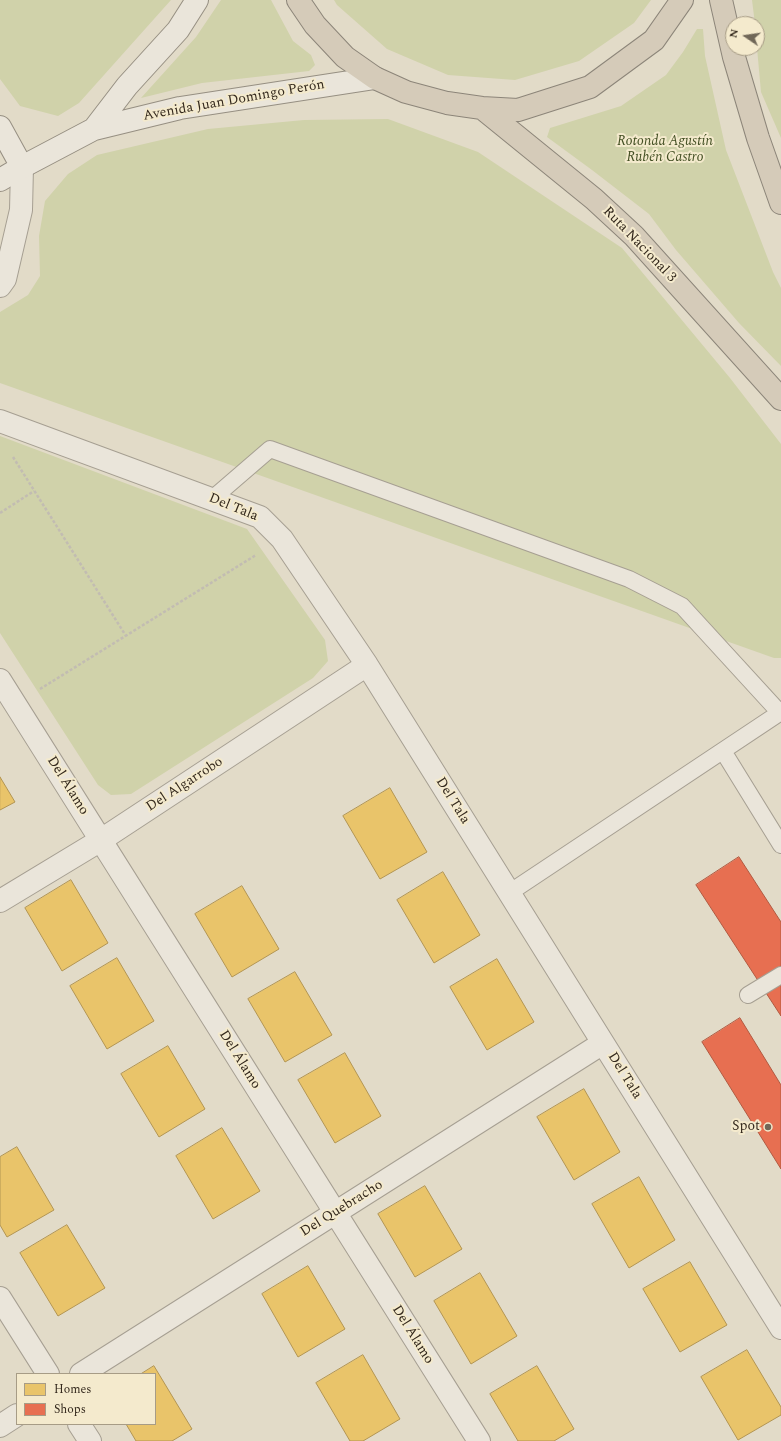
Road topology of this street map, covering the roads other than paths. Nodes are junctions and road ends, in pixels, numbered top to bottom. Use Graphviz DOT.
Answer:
graph roads {
  1 [pos="197,0"];
  2 [pos="298,0"];
  3 [pos="682,0"];
  4 [pos="721,0"];
  5 [pos="375,78"];
  6 [pos="482,108"];
  7 [pos="0,127"];
  8 [pos="94,129"];
  9 [pos="22,166"];
  10 [pos="0,180"];
  11 [pos="781,203"];
  12 [pos="0,286"];
  13 [pos="781,399"];
  14 [pos="0,421"];
  15 [pos="212,499"];
  16 [pos="367,664"];
  17 [pos="0,680"];
  18 [pos="781,713"];
  19 [pos="723,751"];
  20 [pos="101,840"];
  21 [pos="781,845"];
  22 [pos="509,893"];
  23 [pos="0,901"];
  24 [pos="781,975"];
  25 [pos="748,995"];
  26 [pos="603,1043"];
  27 [pos="335,1213"];
  28 [pos="0,1298"];
  29 [pos="781,1328"];
  30 [pos="47,1373"];
  31 [pos="83,1373"];
  32 [pos="16,1416"];
  33 [pos="80,1425"];
  34 [pos="0,1426"];
  35 [pos="90,1441"];
  36 [pos="479,1441"];
  1 -- 8 [label="street, Avenida Juan Domingo Perón"];
  2 -- 5 [label="highway"];
  3 -- 6 [label="highway"];
  4 -- 11 [label="highway"];
  5 -- 6 [label="highway"];
  5 -- 8 [label="street, Avenida Juan Domingo Perón"];
  6 -- 13 [label="highway, Ruta Nacional 3"];
  7 -- 9 [label="street"];
  8 -- 9 [label="street, Avenida Juan Domingo Perón"];
  9 -- 10 [label="street, Avenida Juan Domingo Perón"];
  9 -- 12 [label="street"];
  14 -- 15 [label="street, Del Tala"];
  15 -- 16 [label="street, Del Tala"];
  15 -- 18 [label="lane"];
  16 -- 20 [label="street, Del Algarrobo"];
  16 -- 22 [label="street, Del Tala"];
  17 -- 20 [label="street, Del Álamo"];
  18 -- 19 [label="lane"];
  19 -- 21 [label="lane"];
  19 -- 22 [label="lane"];
  20 -- 23 [label="street, Del Algarrobo"];
  20 -- 27 [label="street, Del Álamo"];
  22 -- 26 [label="street, Del Tala"];
  24 -- 25 [label="lane"];
  26 -- 27 [label="street, Del Quebracho"];
  26 -- 29 [label="street, Del Tala"];
  27 -- 31 [label="street, Del Quebracho"];
  27 -- 36 [label="street, Del Álamo"];
  28 -- 30 [label="street"];
  32 -- 34 [label="street"];
  33 -- 35 [label="street"];
}
